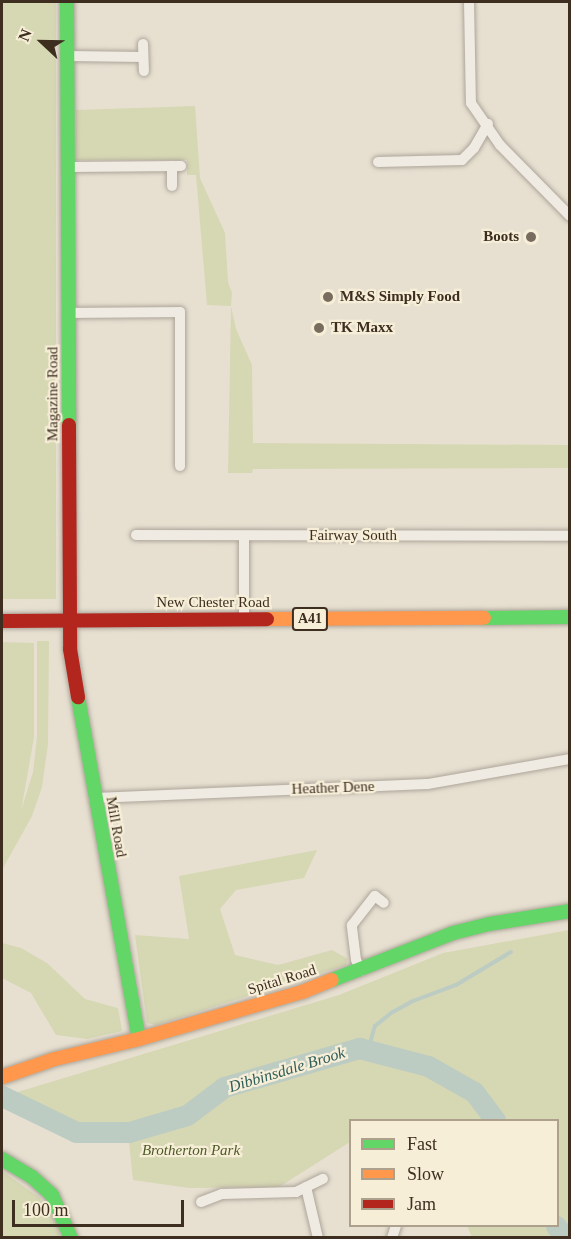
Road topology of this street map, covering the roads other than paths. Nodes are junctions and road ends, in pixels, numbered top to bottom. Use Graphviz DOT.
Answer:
graph roads {
  1 [pos="68,2"];
  2 [pos="468,2"];
  3 [pos="143,44"];
  4 [pos="68,56"];
  5 [pos="143,57"];
  6 [pos="144,71"];
  7 [pos="488,124"];
  8 [pos="378,162"];
  9 [pos="70,167"];
  10 [pos="172,186"];
  11 [pos="570,216"];
  12 [pos="70,313"];
  13 [pos="180,466"];
  14 [pos="136,535"];
  15 [pos="244,536"];
  16 [pos="570,536"];
  17 [pos="570,617"];
  18 [pos="244,620"];
  19 [pos="2,621"];
  20 [pos="68,621"];
  21 [pos="570,759"];
  22 [pos="94,798"];
  23 [pos="384,903"];
  24 [pos="570,911"];
  25 [pos="361,971"];
  26 [pos="139,1038"];
  27 [pos="3,1076"];
  28 [pos="2,1159"];
  29 [pos="323,1179"];
  30 [pos="306,1187"];
  31 [pos="201,1202"];
  32 [pos="71,1238"];
  33 [pos="318,1238"];
  1 -- 4 [label="main road, Magazine Road"];
  2 -- 7 [label="street"];
  3 -- 5 [label="street"];
  4 -- 5 [label="street"];
  4 -- 9 [label="main road, Magazine Road"];
  5 -- 6 [label="street"];
  7 -- 8 [label="street"];
  7 -- 11 [label="street"];
  9 -- 10 [label="street"];
  9 -- 12 [label="main road, Magazine Road"];
  12 -- 13 [label="street"];
  12 -- 20 [label="main road, Magazine Road"];
  14 -- 15 [label="street, Fairway South"];
  15 -- 16 [label="street, Fairway South"];
  15 -- 18 [label="street"];
  17 -- 18 [label="main road, New Chester Road / A41"];
  18 -- 20 [label="main road, New Chester Road / A41"];
  19 -- 20 [label="main road, New Chester Road / A41"];
  20 -- 22 [label="main road, Mill Road"];
  21 -- 22 [label="street, Heather Dene"];
  22 -- 26 [label="main road, Mill Road"];
  23 -- 25 [label="street"];
  24 -- 25 [label="main road, Spital Road"];
  25 -- 26 [label="main road, Spital Road"];
  26 -- 27 [label="main road, Spital Road"];
  28 -- 32 [label="main road"];
  29 -- 30 [label="street"];
  30 -- 31 [label="street"];
  30 -- 33 [label="street"];
}
